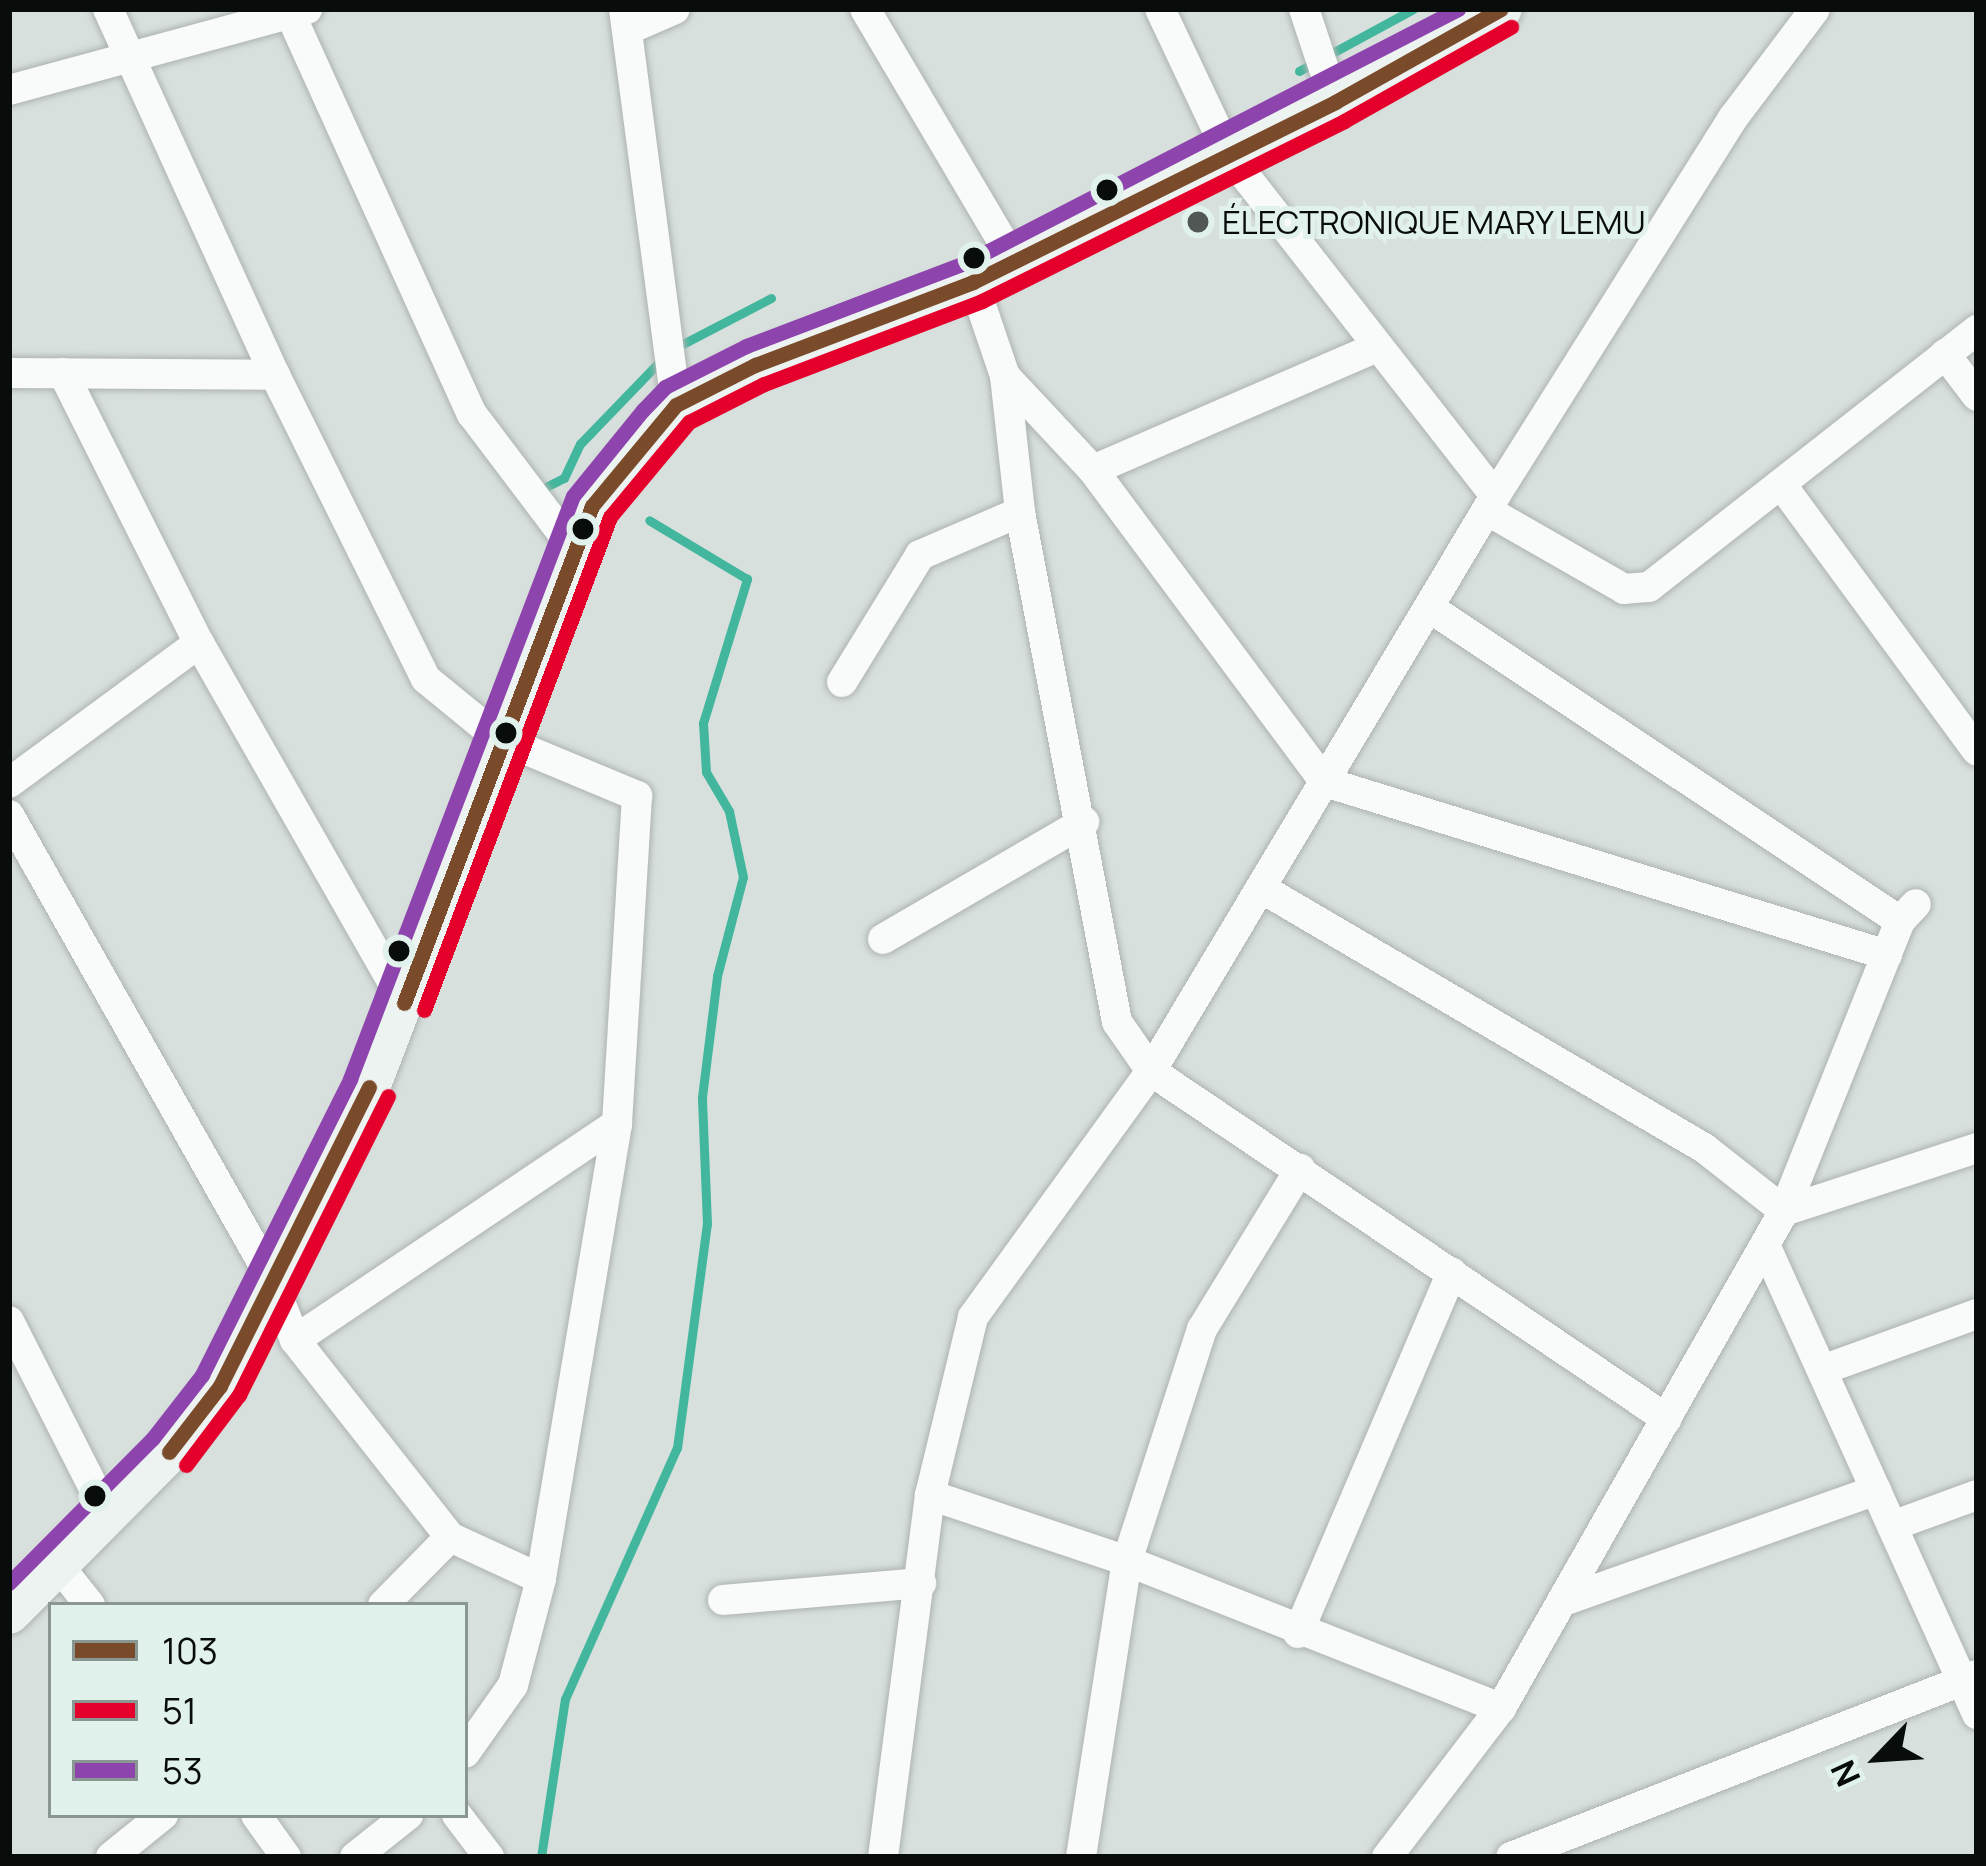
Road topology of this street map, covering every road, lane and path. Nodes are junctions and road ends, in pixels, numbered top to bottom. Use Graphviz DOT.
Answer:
graph roads {
  1 [pos="109,9"];
  2 [pos="675,9"];
  3 [pos="865,9"];
  4 [pos="1160,9"];
  5 [pos="1304,9"];
  6 [pos="1501,9"];
  7 [pos="1815,9"];
  8 [pos="295,11"];
  9 [pos="626,19"];
  10 [pos="129,53"];
  11 [pos="9,90"];
  12 [pos="1335,102"];
  13 [pos="1229,155"];
  14 [pos="1012,257"];
  15 [pos="973,283"];
  16 [pos="1977,331"];
  17 [pos="1377,347"];
  18 [pos="1945,353"];
  19 [pos="9,373"];
  20 [pos="63,374"];
  21 [pos="275,375"];
  22 [pos="1005,376"];
  23 [pos="1977,396"];
  24 [pos="676,406"];
  25 [pos="1093,470"];
  26 [pos="1781,484"];
  27 [pos="1491,503"];
  28 [pos="1020,512"];
  29 [pos="574,549"];
  30 [pos="1430,608"];
  31 [pos="199,643"];
  32 [pos="842,682"];
  33 [pos="499,738"];
  34 [pos="1977,751"];
  35 [pos="1324,782"];
  36 [pos="9,783"];
  37 [pos="9,815"];
  38 [pos="1084,821"];
  39 [pos="1261,888"];
  40 [pos="883,939"];
  41 [pos="1888,955"];
  42 [pos="404,1003"];
  43 [pos="1151,1071"];
  44 [pos="617,1124"];
  45 [pos="1977,1148"];
  46 [pos="1300,1168"];
  47 [pos="1784,1211"];
  48 [pos="1765,1245"];
  49 [pos="1452,1272"];
  50 [pos="270,1276"];
  51 [pos="1977,1314"];
  52 [pos="9,1321"];
  53 [pos="295,1340"];
  54 [pos="1822,1370"];
  55 [pos="1667,1419"];
  56 [pos="1876,1490"];
  57 [pos="930,1495"];
  58 [pos="1977,1495"];
  59 [pos="108,1516"];
  60 [pos="1892,1526"];
  61 [pos="450,1537"];
  62 [pos="1127,1561"];
  63 [pos="58,1565"];
  64 [pos="541,1579"];
  65 [pos="921,1583"];
  66 [pos="723,1600"];
  67 [pos="1566,1600"];
  68 [pos="13,1601"];
  69 [pos="89,1602"];
  70 [pos="385,1602"];
  71 [pos="1298,1633"];
  72 [pos="1969,1678"];
  73 [pos="1501,1708"];
  74 [pos="1977,1714"];
  75 [pos="468,1749"];
  76 [pos="159,1818"];
  77 [pos="258,1818"];
  78 [pos="404,1818"];
  79 [pos="460,1818"];
  80 [pos="111,1857"];
  81 [pos="286,1857"];
  82 [pos="355,1857"];
  83 [pos="489,1857"];
  84 [pos="883,1857"];
  85 [pos="1081,1857"];
  86 [pos="1387,1857"];
  87 [pos="1511,1857"];
  1 -- 10 [label="street"];
  2 -- 9 [label="street"];
  3 -- 14 [label="street"];
  4 -- 13 [label="street"];
  5 -- 12 [label="street"];
  6 -- 12 [label="main road"];
  7 -- 27 [label="street"];
  8 -- 10 [label="street"];
  8 -- 29 [label="street"];
  9 -- 24 [label="street"];
  10 -- 11 [label="street"];
  10 -- 21 [label="street"];
  12 -- 13 [label="main road"];
  13 -- 14 [label="main road"];
  13 -- 17 [label="street"];
  14 -- 15 [label="main road"];
  15 -- 22 [label="street"];
  15 -- 24 [label="main road"];
  16 -- 18 [label="street"];
  17 -- 25 [label="street"];
  17 -- 27 [label="street"];
  18 -- 23 [label="street"];
  18 -- 26 [label="street"];
  19 -- 20 [label="street"];
  20 -- 21 [label="street"];
  20 -- 31 [label="street"];
  21 -- 33 [label="street"];
  22 -- 25 [label="street"];
  22 -- 28 [label="street"];
  24 -- 29 [label="main road"];
  25 -- 35 [label="street"];
  26 -- 27 [label="street"];
  26 -- 34 [label="street"];
  27 -- 30 [label="street"];
  28 -- 32 [label="street"];
  28 -- 38 [label="street"];
  29 -- 33 [label="main road"];
  30 -- 35 [label="street"];
  30 -- 41 [label="street"];
  31 -- 36 [label="street"];
  31 -- 42 [label="street"];
  33 -- 42 [label="main road"];
  33 -- 44 [label="street"];
  35 -- 39 [label="street"];
  35 -- 41 [label="street"];
  37 -- 50 [label="street"];
  38 -- 40 [label="street"];
  38 -- 43 [label="street"];
  39 -- 43 [label="street"];
  39 -- 47 [label="street"];
  41 -- 47 [label="street"];
  42 -- 50 [label="main road"];
  43 -- 46 [label="street"];
  43 -- 57 [label="street"];
  44 -- 53 [label="street"];
  44 -- 64 [label="street"];
  45 -- 47 [label="street"];
  46 -- 49 [label="street"];
  46 -- 62 [label="street"];
  47 -- 48 [label="street"];
  48 -- 54 [label="street"];
  48 -- 55 [label="street"];
  49 -- 55 [label="street"];
  49 -- 71 [label="street"];
  50 -- 53 [label="street"];
  50 -- 59 [label="main road"];
  51 -- 54 [label="street"];
  52 -- 59 [label="street"];
  53 -- 61 [label="street"];
  54 -- 56 [label="street"];
  55 -- 67 [label="street"];
  56 -- 60 [label="street"];
  56 -- 67 [label="street"];
  57 -- 62 [label="street"];
  57 -- 65 [label="street"];
  58 -- 60 [label="street"];
  59 -- 63 [label="main road"];
  60 -- 72 [label="street"];
  61 -- 64 [label="street"];
  61 -- 70 [label="street"];
  62 -- 71 [label="street"];
  62 -- 85 [label="street"];
  63 -- 68 [label="main road"];
  63 -- 69 [label="street"];
  64 -- 75 [label="street"];
  65 -- 66 [label="street"];
  65 -- 84 [label="street"];
  67 -- 73 [label="street"];
  71 -- 73 [label="street"];
  72 -- 74 [label="street"];
  72 -- 87 [label="street"];
  73 -- 86 [label="street"];
  76 -- 80 [label="street"];
  77 -- 81 [label="street"];
  78 -- 82 [label="street"];
  79 -- 83 [label="street"];
}
